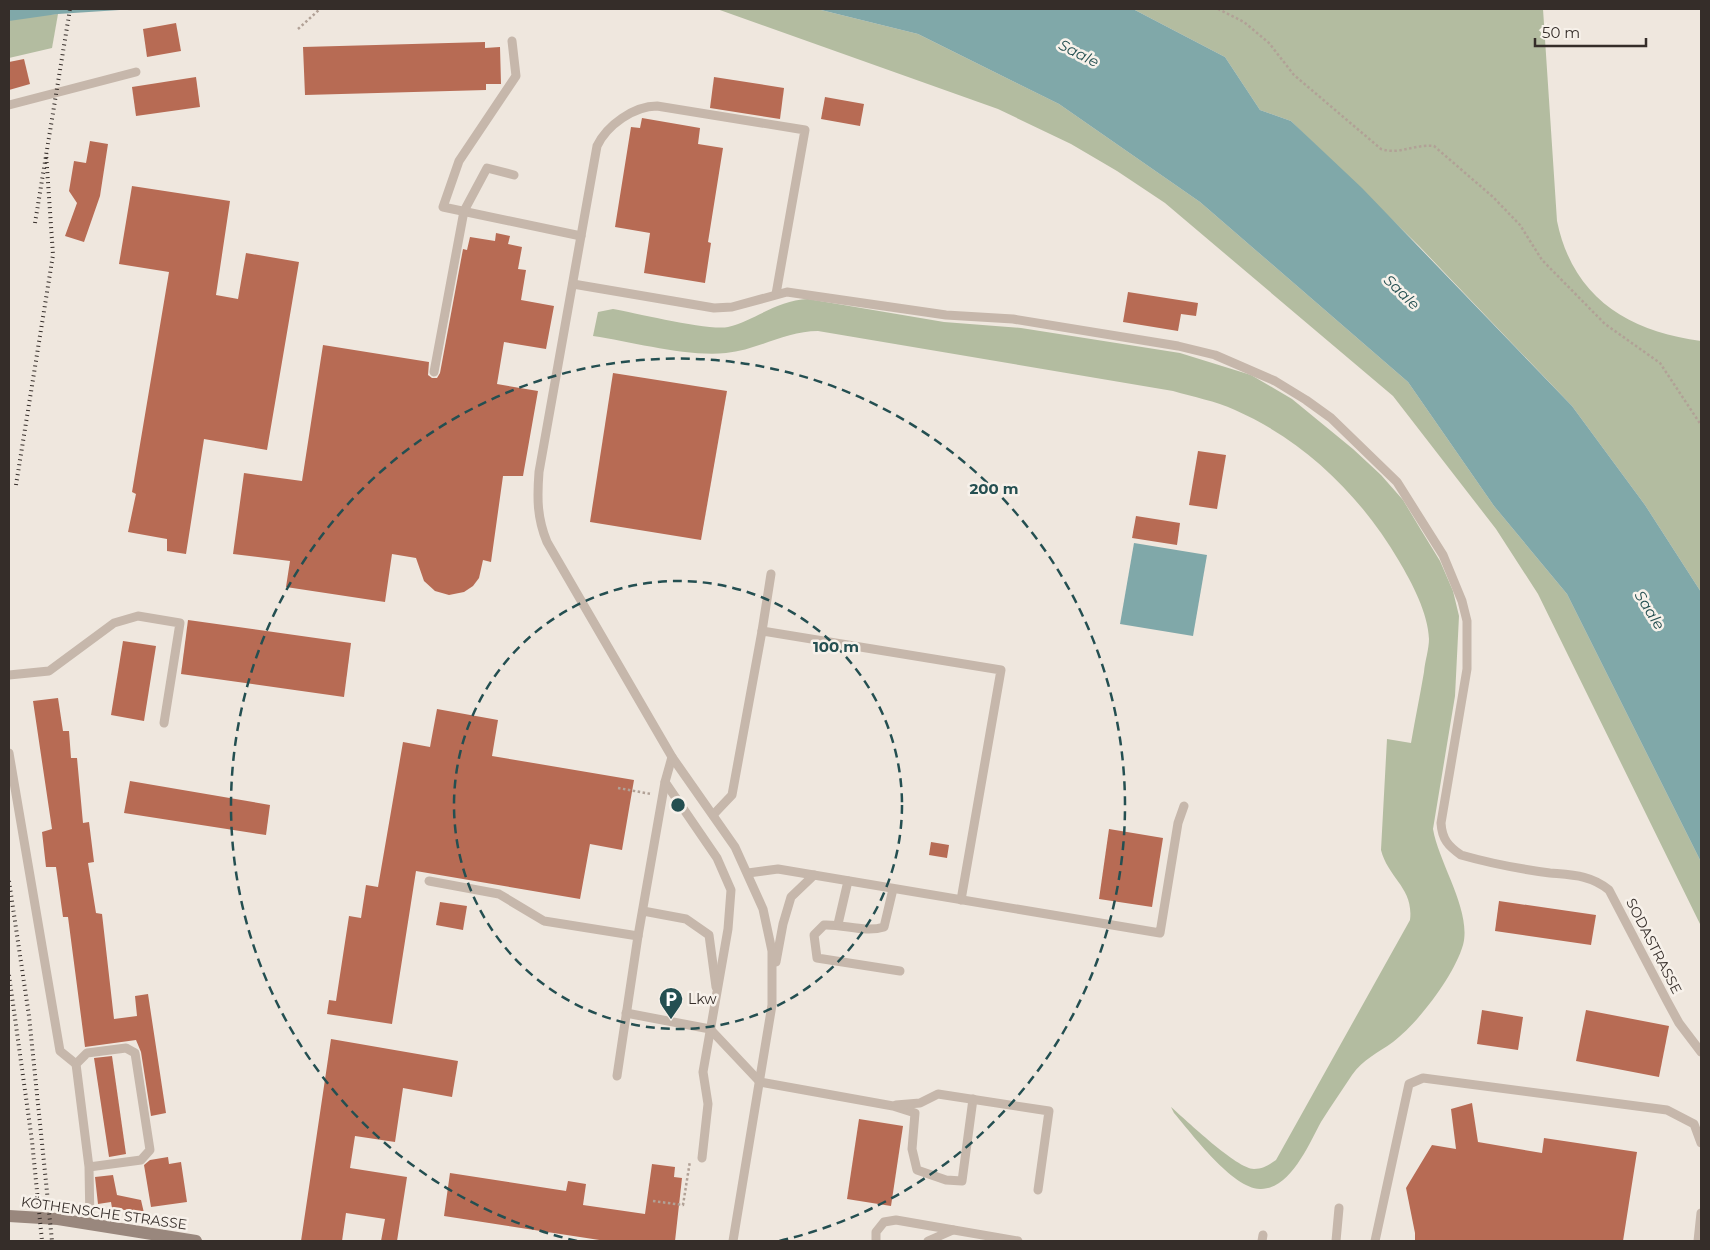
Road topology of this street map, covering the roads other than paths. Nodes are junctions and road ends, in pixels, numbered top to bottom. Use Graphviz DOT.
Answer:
graph roads {
  1 [pos="512,41"];
  2 [pos="136,72"];
  3 [pos="9,105"];
  4 [pos="514,175"];
  5 [pos="464,211"];
  6 [pos="581,236"];
  7 [pos="573,284"];
  8 [pos="776,294"];
  9 [pos="434,372"];
  10 [pos="771,574"];
  11 [pos="762,632"];
  12 [pos="9,675"];
  13 [pos="164,724"];
  14 [pos="9,753"];
  15 [pos="672,757"];
  16 [pos="665,782"];
  17 [pos="1184,806"];
  18 [pos="713,815"];
  19 [pos="748,873"];
  20 [pos="814,875"];
  21 [pos="429,881"];
  22 [pos="848,881"];
  23 [pos="893,888"];
  24 [pos="961,900"];
  25 [pos="643,911"];
  26 [pos="838,924"];
  27 [pos="638,936"];
  28 [pos="900,971"];
  29 [pos="773,977"];
  30 [pos="718,994"];
  31 [pos="626,1013"];
  32 [pos="710,1028"];
  33 [pos="1701,1052"];
  34 [pos="76,1064"];
  35 [pos="617,1076"];
  36 [pos="760,1082"];
  37 [pos="973,1099"];
  38 [pos="893,1106"];
  39 [pos="1701,1142"];
  40 [pos="702,1158"];
  41 [pos="89,1167"];
  42 [pos="1038,1190"];
  43 [pos="1339,1208"];
  44 [pos="1701,1212"];
  45 [pos="9,1216"];
  46 [pos="90,1224"];
  47 [pos="953,1230"];
  48 [pos="196,1241"];
  49 [pos="733,1241"];
  50 [pos="876,1241"];
  51 [pos="928,1241"];
  52 [pos="1018,1241"];
  53 [pos="1336,1241"];
  54 [pos="1374,1241"];
  55 [pos="1698,1241"];
  1 -- 5 [label="lane"];
  2 -- 3 [label="lane"];
  4 -- 5 [label="lane"];
  5 -- 6 [label="lane"];
  5 -- 9 [label="lane"];
  6 -- 7 [label="lane"];
  6 -- 8 [label="lane"];
  7 -- 8 [label="lane"];
  7 -- 15 [label="lane"];
  8 -- 33 [label="lane, SODASTRASSE"];
  10 -- 11 [label="lane"];
  11 -- 18 [label="lane"];
  11 -- 24 [label="lane"];
  12 -- 13 [label="lane"];
  14 -- 34 [label="lane"];
  15 -- 16 [label="lane"];
  15 -- 18 [label="lane"];
  16 -- 25 [label="lane"];
  16 -- 30 [label="lane"];
  17 -- 24 [label="lane"];
  18 -- 19 [label="lane"];
  19 -- 20 [label="lane"];
  19 -- 29 [label="lane"];
  20 -- 22 [label="lane"];
  20 -- 29 [label="lane"];
  21 -- 27 [label="lane"];
  22 -- 23 [label="lane"];
  22 -- 26 [label="lane"];
  23 -- 24 [label="lane"];
  23 -- 26 [label="lane"];
  25 -- 27 [label="lane"];
  25 -- 30 [label="lane"];
  26 -- 28 [label="lane"];
  27 -- 31 [label="lane"];
  29 -- 36 [label="lane"];
  30 -- 32 [label="lane"];
  31 -- 32 [label="lane"];
  31 -- 35 [label="lane"];
  32 -- 36 [label="lane"];
  32 -- 40 [label="lane"];
  34 -- 41 [label="lane"];
  34 -- 41 [label="lane"];
  36 -- 38 [label="lane"];
  36 -- 49 [label="lane"];
  37 -- 38 [label="lane"];
  37 -- 38 [label="lane"];
  37 -- 42 [label="lane"];
  39 -- 54 [label="lane"];
  41 -- 46 [label="lane"];
  43 -- 53 [label="lane"];
  44 -- 55 [label="lane"];
  45 -- 46 [label="main road, KÖTHENSCHE STRASSE"];
  46 -- 48 [label="main road, KÖTHENSCHE STRASSE"];
  47 -- 50 [label="lane"];
  47 -- 51 [label="lane"];
  47 -- 52 [label="lane"];
}
